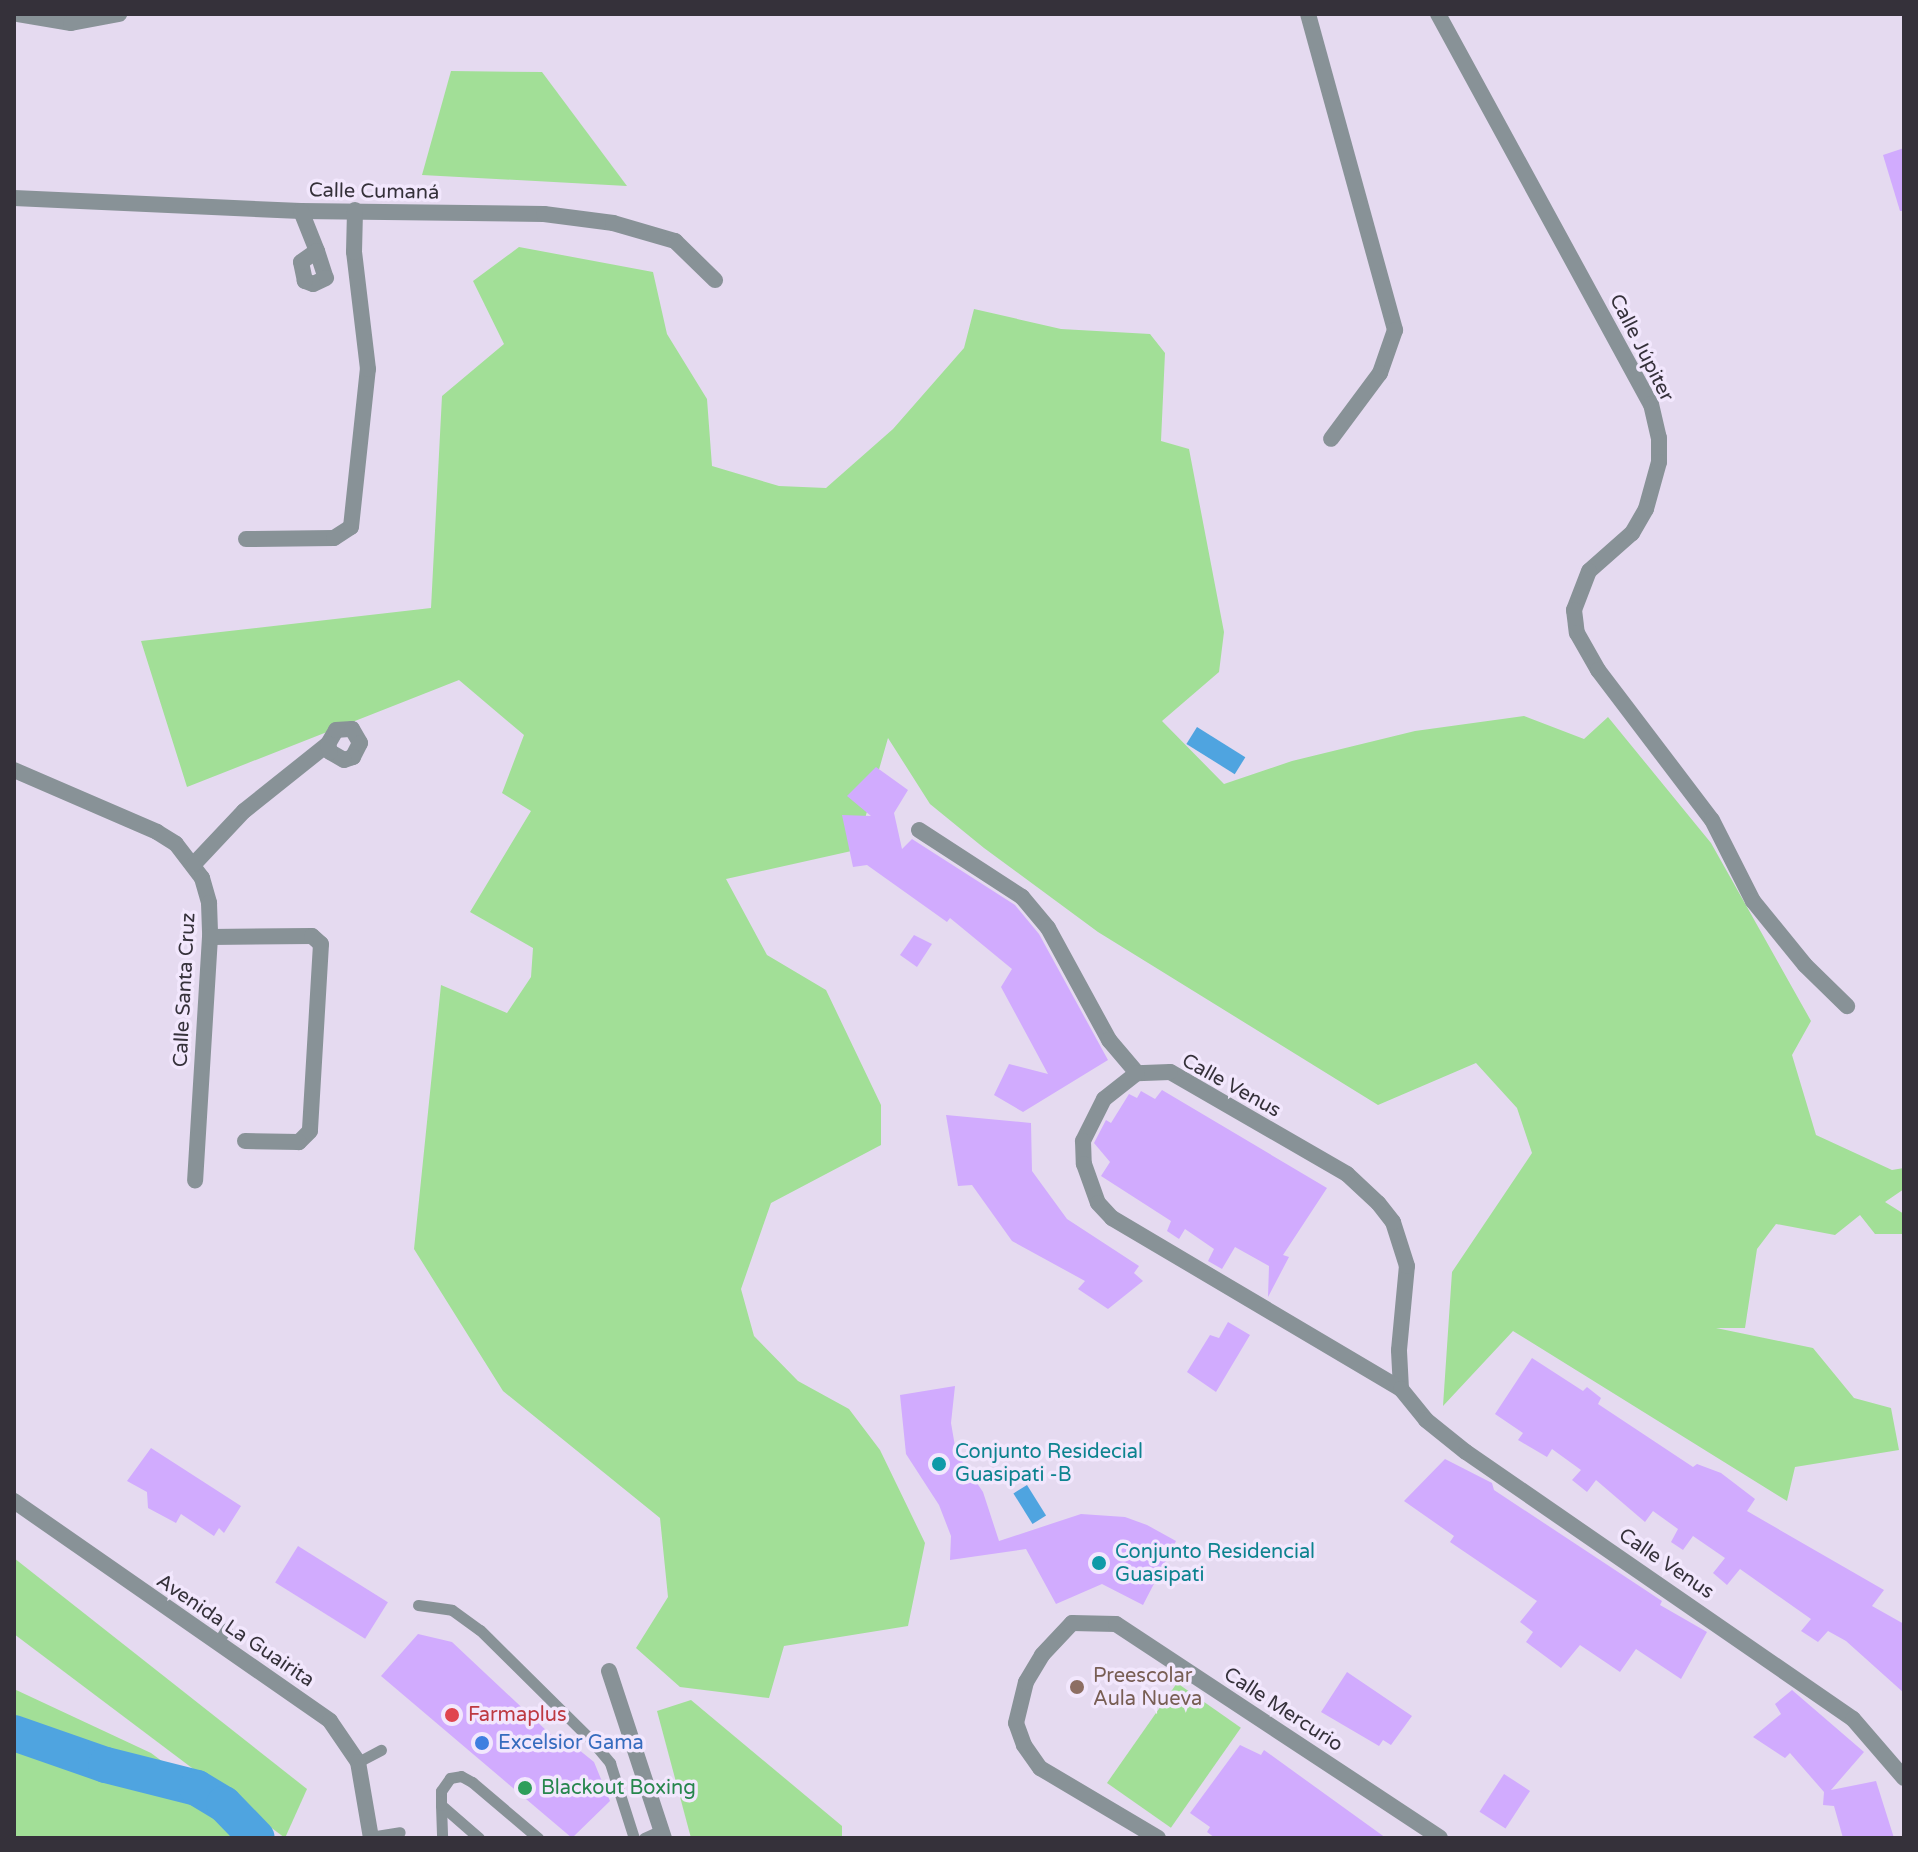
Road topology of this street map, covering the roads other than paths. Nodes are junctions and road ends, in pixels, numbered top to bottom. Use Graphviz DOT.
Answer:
graph roads {
  1 [pos="18,14"];
  2 [pos="119,14"];
  3 [pos="1308,14"];
  4 [pos="1438,14"];
  5 [pos="14,198"];
  6 [pos="355,210"];
  7 [pos="301,211"];
  8 [pos="317,251"];
  9 [pos="715,280"];
  10 [pos="1331,439"];
  11 [pos="246,539"];
  12 [pos="328,744"];
  13 [pos="14,770"];
  14 [pos="919,830"];
  15 [pos="194,864"];
  16 [pos="210,937"];
  17 [pos="1847,1006"];
  18 [pos="1137,1073"];
  19 [pos="245,1141"];
  20 [pos="195,1181"];
  21 [pos="1401,1389"];
  22 [pos="14,1501"];
  23 [pos="418,1605"];
  24 [pos="609,1671"];
  25 [pos="381,1750"];
  26 [pos="358,1762"];
  27 [pos="1904,1778"];
  28 [pos="441,1805"];
  29 [pos="400,1832"];
  30 [pos="663,1834"];
  31 [pos="370,1838"];
  32 [pos="442,1838"];
  33 [pos="479,1838"];
  34 [pos="538,1838"];
  35 [pos="634,1838"];
  36 [pos="644,1838"];
  37 [pos="1158,1838"];
  38 [pos="1440,1838"];
  1 -- 2 [label="street"];
  3 -- 10 [label="street"];
  4 -- 17 [label="street, Calle Júpiter"];
  5 -- 7 [label="street, Calle Cumaná"];
  6 -- 7 [label="street, Calle Cumaná"];
  6 -- 9 [label="street, Calle Cumaná"];
  6 -- 11 [label="street"];
  7 -- 8 [label="street"];
  12 -- 15 [label="street"];
  13 -- 15 [label="street, Calle Santa Cruz"];
  14 -- 18 [label="street"];
  15 -- 16 [label="street, Calle Santa Cruz"];
  16 -- 19 [label="street"];
  16 -- 20 [label="street, Calle Santa Cruz"];
  18 -- 21 [label="street, Calle Venus"];
  18 -- 21 [label="street, Calle Venus"];
  21 -- 27 [label="street, Calle Venus"];
  22 -- 26 [label="street, Avenida La Guairita"];
  23 -- 35 [label="lane"];
  24 -- 30 [label="street"];
  25 -- 26 [label="lane"];
  26 -- 31 [label="street, Avenida La Guairita"];
  28 -- 32 [label="lane"];
  28 -- 33 [label="lane"];
  28 -- 34 [label="lane"];
  29 -- 31 [label="lane"];
  30 -- 36 [label="lane"];
  37 -- 38 [label="street, Calle Mercurio"];
}
